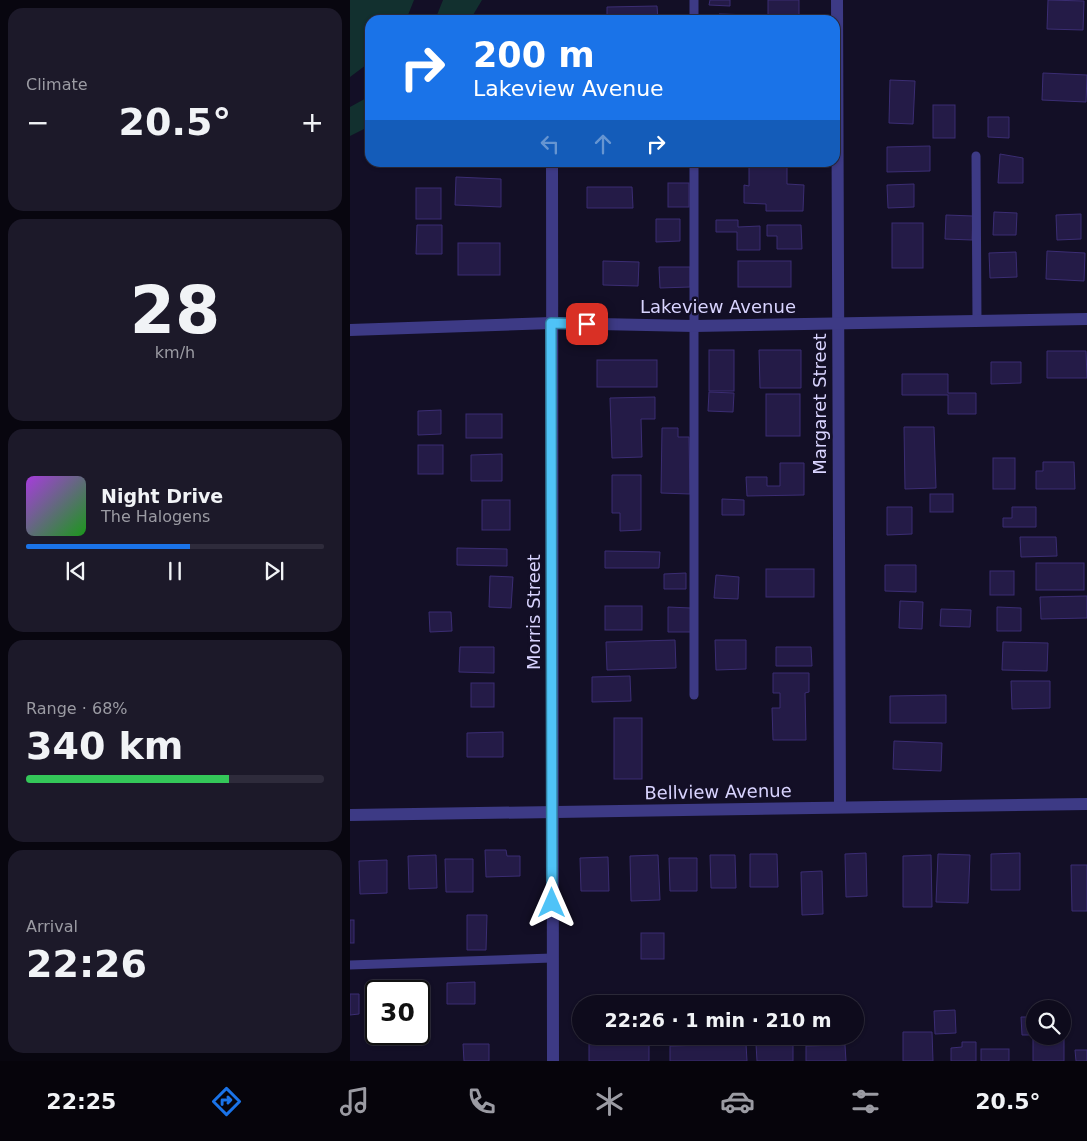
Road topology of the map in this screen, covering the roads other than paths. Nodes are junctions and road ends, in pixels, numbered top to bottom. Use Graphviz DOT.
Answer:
graph roads {
  1 [pos="694,0"];
  2 [pos="837,0"];
  3 [pos="694,15"];
  4 [pos="837,15"];
  5 [pos="976,156"];
  6 [pos="552,167"];
  7 [pos="694,167"];
  8 [pos="837,167"];
  9 [pos="1087,319"];
  10 [pos="977,321"];
  11 [pos="551,323"];
  12 [pos="837,323"];
  13 [pos="694,326"];
  14 [pos="350,330"];
  15 [pos="694,696"];
  16 [pos="1087,804"];
  17 [pos="840,807"];
  18 [pos="552,812"];
  19 [pos="350,815"];
  20 [pos="552,958"];
  21 [pos="350,965"];
  22 [pos="553,1061"];
  1 -- 3 [label="lane"];
  2 -- 4 [label="street, Margaret Street"];
  5 -- 10 [label="lane"];
  6 -- 11 [label="street, Morris Street"];
  7 -- 13 [label="lane"];
  8 -- 12 [label="street, Margaret Street"];
  9 -- 10 [label="street, Lakeview Avenue"];
  10 -- 12 [label="street, Lakeview Avenue"];
  11 -- 13 [label="street, Lakeview Avenue"];
  11 -- 14 [label="street, Lakeview Avenue"];
  11 -- 18 [label="street, Morris Street"];
  12 -- 13 [label="street, Lakeview Avenue"];
  12 -- 17 [label="street, Margaret Street"];
  13 -- 15 [label="lane"];
  16 -- 17 [label="street, Bellview Avenue"];
  17 -- 18 [label="street, Bellview Avenue"];
  18 -- 19 [label="street, Bellview Avenue"];
  18 -- 20 [label="street, Morris Street"];
  20 -- 21 [label="lane"];
  20 -- 22 [label="street, Morris Street"];
}
